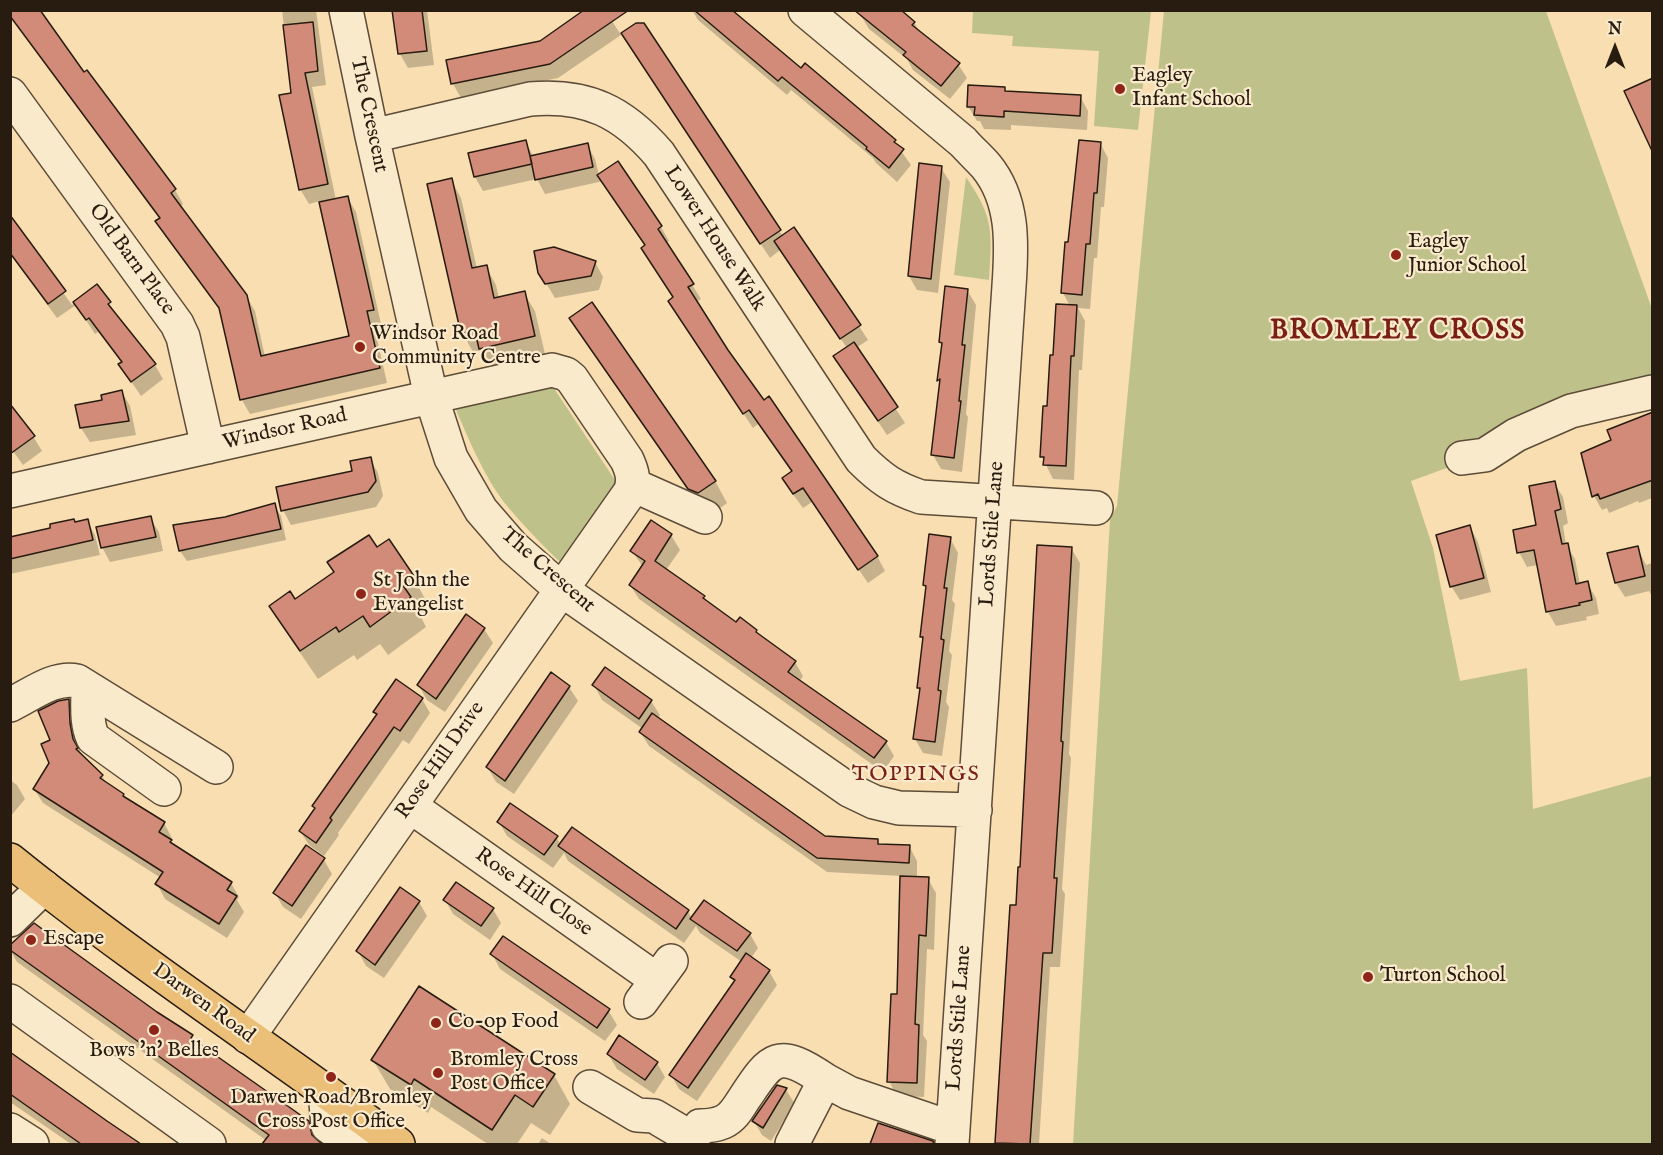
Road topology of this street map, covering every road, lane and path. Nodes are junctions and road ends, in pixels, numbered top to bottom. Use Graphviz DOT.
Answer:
graph roads {
  1 [pos="346,10"];
  2 [pos="805,10"];
  3 [pos="10,94"];
  4 [pos="372,136"];
  5 [pos="1653,392"];
  6 [pos="431,396"];
  7 [pos="208,447"];
  8 [pos="1462,458"];
  9 [pos="633,484"];
  10 [pos="10,491"];
  11 [pos="995,501"];
  12 [pos="1096,508"];
  13 [pos="705,517"];
  14 [pos="562,590"];
  15 [pos="88,688"];
  16 [pos="10,705"];
  17 [pos="216,767"];
  18 [pos="164,789"];
  19 [pos="410,806"];
  20 [pos="975,810"];
  21 [pos="10,860"];
  22 [pos="44,887"];
  23 [pos="10,920"];
  24 [pos="656,981"];
  25 [pos="10,1001"];
  26 [pos="248,1037"];
  27 [pos="825,1080"];
  28 [pos="590,1087"];
  29 [pos="325,1091"];
  30 [pos="10,1130"];
  31 [pos="952,1136"];
  32 [pos="32,1144"];
  33 [pos="209,1144"];
  34 [pos="354,1144"];
  35 [pos="398,1144"];
  36 [pos="792,1144"];
  1 -- 4 [label="street, The Crescent"];
  2 -- 11 [label="street, Lords Stile Lane"];
  3 -- 7 [label="street, Old Barn Place"];
  4 -- 6 [label="street, The Crescent"];
  4 -- 11 [label="street, Lower House Walk"];
  5 -- 8 [label="street"];
  6 -- 7 [label="street, Windsor Road"];
  6 -- 9 [label="street, Windsor Road"];
  6 -- 14 [label="street, The Crescent"];
  7 -- 10 [label="street, Windsor Road"];
  9 -- 13 [label="street"];
  9 -- 14 [label="street, Rose Hill Drive"];
  11 -- 12 [label="street, Lower House Walk"];
  11 -- 20 [label="street, Lords Stile Lane"];
  14 -- 19 [label="street, Rose Hill Drive"];
  14 -- 20 [label="street, The Crescent"];
  15 -- 16 [label="street"];
  15 -- 17 [label="street"];
  15 -- 18 [label="street"];
  19 -- 24 [label="street, Rose Hill Close"];
  19 -- 26 [label="street, Rose Hill Drive"];
  20 -- 31 [label="street, Lords Stile Lane"];
  21 -- 22 [label="main road, Darwen Road"];
  22 -- 23 [label="street"];
  22 -- 26 [label="main road, Darwen Road"];
  25 -- 33 [label="street"];
  26 -- 29 [label="main road, Darwen Road"];
  27 -- 28 [label="street"];
  27 -- 31 [label="street"];
  27 -- 36 [label="street"];
  29 -- 34 [label="street"];
  29 -- 35 [label="main road, Darwen Road"];
  30 -- 32 [label="street"];
}
